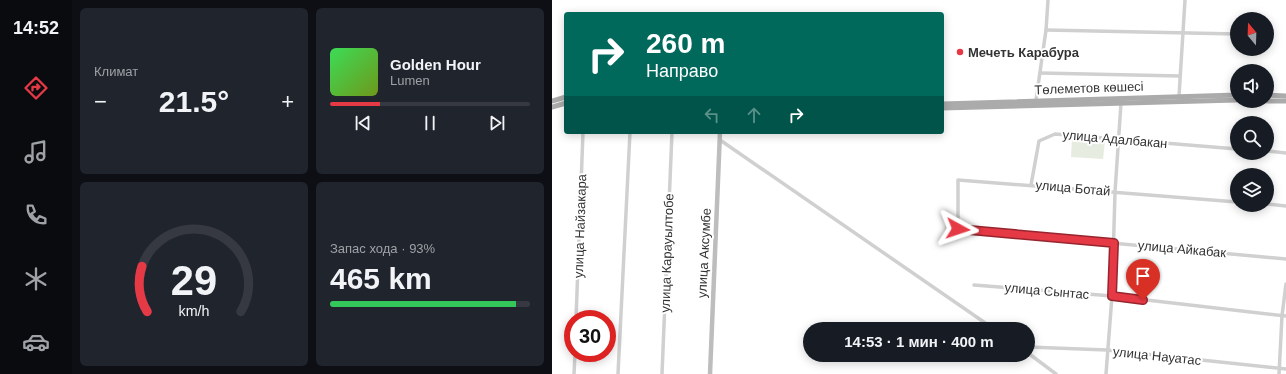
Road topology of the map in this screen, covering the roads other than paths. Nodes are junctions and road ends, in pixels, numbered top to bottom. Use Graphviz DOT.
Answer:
graph roads {
  1 [pos="1048,0"];
  2 [pos="1185,0"];
  3 [pos="1046,30"];
  4 [pos="1183,33"];
  5 [pos="1230,34"];
  6 [pos="1040,73"];
  7 [pos="1180,76"];
  8 [pos="1230,95"];
  9 [pos="1274,95"];
  10 [pos="1178,96"];
  11 [pos="1286,96"];
  12 [pos="564,98"];
  13 [pos="1155,99"];
  14 [pos="1036,100"];
  15 [pos="1230,100"];
  16 [pos="552,101"];
  17 [pos="1274,101"];
  18 [pos="1286,101"];
  19 [pos="564,103"];
  20 [pos="1121,103"];
  21 [pos="944,104"];
  22 [pos="552,106"];
  23 [pos="944,108"];
  24 [pos="583,134"];
  25 [pos="630,134"];
  26 [pos="672,134"];
  27 [pos="718,134"];
  28 [pos="720,140"];
  29 [pos="1120,140"];
  30 [pos="1230,148"];
  31 [pos="1274,152"];
  32 [pos="1286,153"];
  33 [pos="1031,185"];
  34 [pos="1115,192"];
  35 [pos="1230,201"];
  36 [pos="1274,205"];
  37 [pos="1286,206"];
  38 [pos="958,229"];
  39 [pos="1114,243"];
  40 [pos="1286,259"];
  41 [pos="1286,284"];
  42 [pos="974,285"];
  43 [pos="1112,296"];
  44 [pos="576,310"];
  45 [pos="1284,316"];
  46 [pos="984,322"];
  47 [pos="1035,347"];
  48 [pos="1107,350"];
  49 [pos="1035,358"];
  50 [pos="575,362"];
  51 [pos="1279,369"];
  52 [pos="1286,369"];
  53 [pos="574,374"];
  54 [pos="618,374"];
  55 [pos="662,374"];
  56 [pos="710,374"];
  57 [pos="1056,374"];
  58 [pos="1106,374"];
  59 [pos="1278,374"];
  1 -- 3 [label="street"];
  2 -- 4 [label="street"];
  3 -- 4 [label="street"];
  3 -- 6 [label="street"];
  4 -- 5 [label="street"];
  4 -- 7 [label="street"];
  6 -- 7 [label="street"];
  6 -- 14 [label="street"];
  7 -- 10 [label="street"];
  8 -- 10 [label="main road, Төлеметов көшесі"];
  9 -- 11 [label="main road"];
  10 -- 13 [label="main road, Төлеметов көшесі"];
  12 -- 16 [label="main road"];
  13 -- 14 [label="main road, Төлеметов көшесі"];
  13 -- 15 [label="main road, Төлеметов көшесі"];
  13 -- 20 [label="main road, Төлеметов көшесі"];
  14 -- 21 [label="main road, Төлеметов көшесі"];
  17 -- 18 [label="main road"];
  19 -- 22 [label="main road"];
  20 -- 23 [label="main road, Төлеметов көшесі"];
  20 -- 29 [label="street"];
  24 -- 44 [label="street, улица Найзакара"];
  25 -- 54 [label="street"];
  26 -- 55 [label="street, улица Карауылтобе"];
  27 -- 28 [label="main road, улица Аксумбе"];
  28 -- 46 [label="street"];
  28 -- 56 [label="main road, улица Аксумбе"];
  29 -- 30 [label="street, улица Адалбакан"];
  29 -- 33 [label="street, улица Адалбакан"];
  29 -- 34 [label="street"];
  31 -- 32 [label="street"];
  33 -- 34 [label="street, улица Ботай"];
  33 -- 38 [label="street, улица Ботай"];
  34 -- 35 [label="street, улица Ботай"];
  34 -- 39 [label="street"];
  36 -- 37 [label="street"];
  38 -- 39 [label="street, улица Айкабак"];
  39 -- 40 [label="street, улица Айкабак"];
  39 -- 43 [label="street"];
  41 -- 45 [label="street"];
  42 -- 43 [label="street, улица Сынтас"];
  43 -- 45 [label="street, улица Сынтас"];
  43 -- 48 [label="street"];
  45 -- 51 [label="street"];
  47 -- 48 [label="street, улица Науатас"];
  48 -- 51 [label="street, улица Науатас"];
  48 -- 58 [label="street"];
  49 -- 57 [label="street"];
  50 -- 53 [label="street"];
  51 -- 52 [label="street, улица Науатас"];
  51 -- 59 [label="street"];
}
